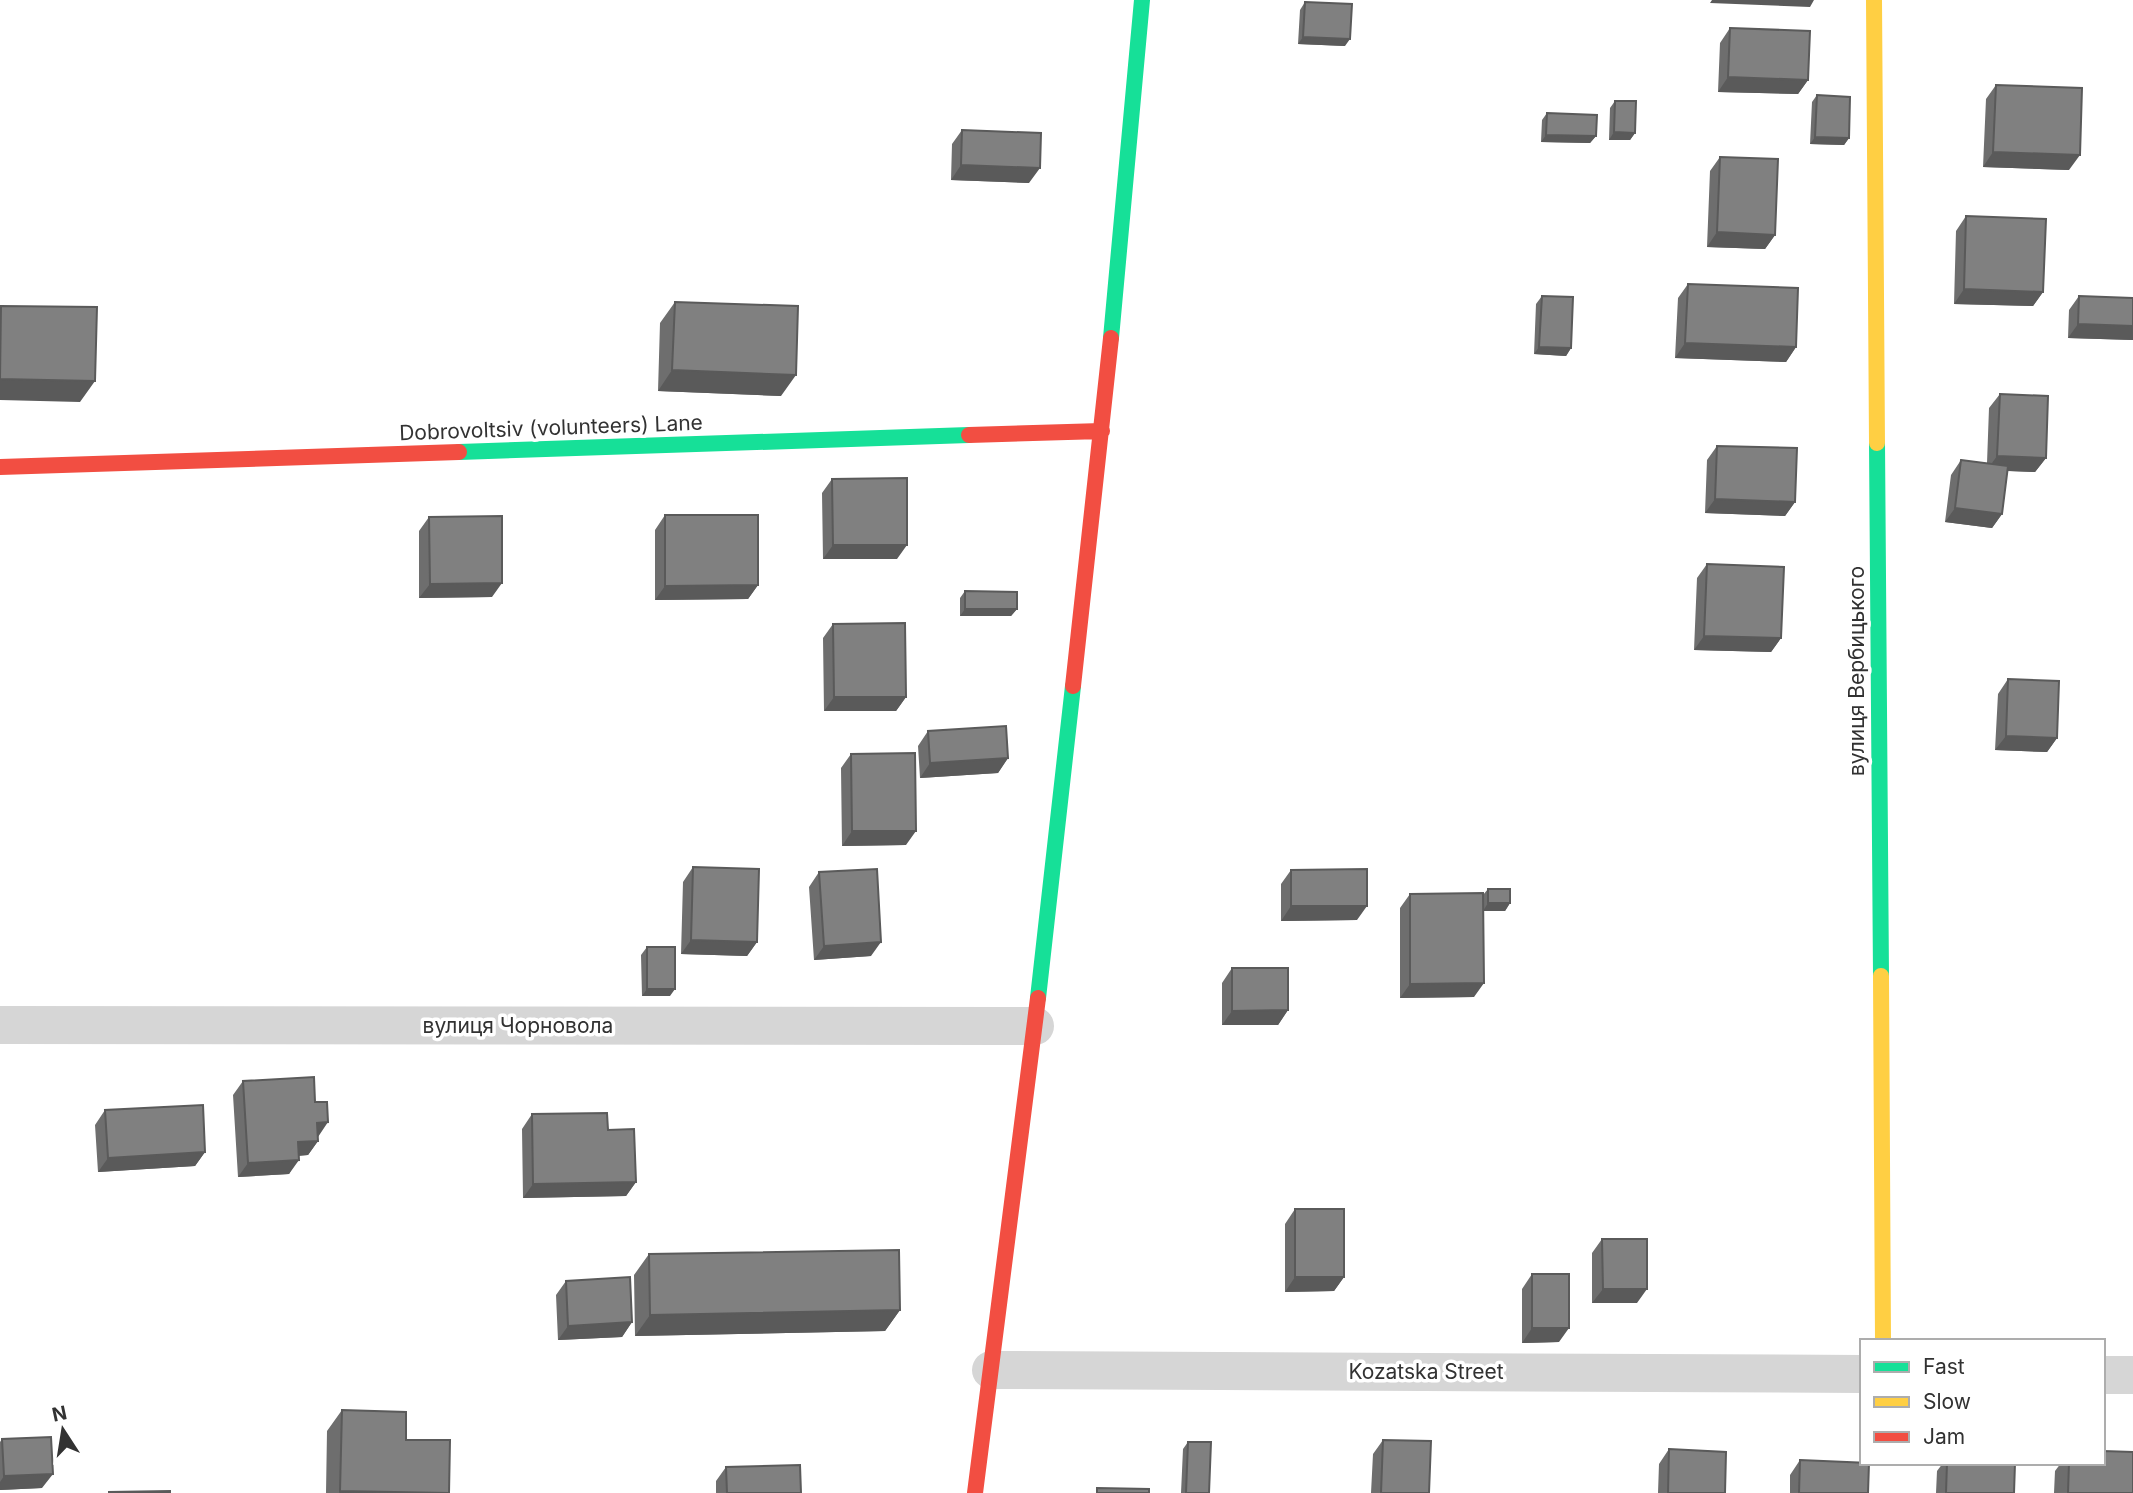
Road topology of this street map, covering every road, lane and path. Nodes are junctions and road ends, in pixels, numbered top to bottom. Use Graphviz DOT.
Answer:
graph roads {
  1 [pos="1142,0"];
  2 [pos="1874,0"];
  3 [pos="1102,431"];
  4 [pos="0,467"];
  5 [pos="0,1025"];
  6 [pos="1035,1026"];
  7 [pos="1883,1339"];
  8 [pos="991,1370"];
  9 [pos="1860,1374"];
  10 [pos="2105,1375"];
  11 [pos="2133,1375"];
  12 [pos="975,1493"];
  1 -- 3 [label="street"];
  2 -- 7 [label="street, вулиця Вербицького"];
  3 -- 4 [label="street, Dobrovoltsiv (volunteers) Lane"];
  3 -- 6 [label="street"];
  5 -- 6 [label="street, вулиця Чорновола"];
  6 -- 8 [label="street"];
  8 -- 9 [label="street, Kozatska Street"];
  8 -- 12 [label="street"];
  10 -- 11 [label="street"];
}
